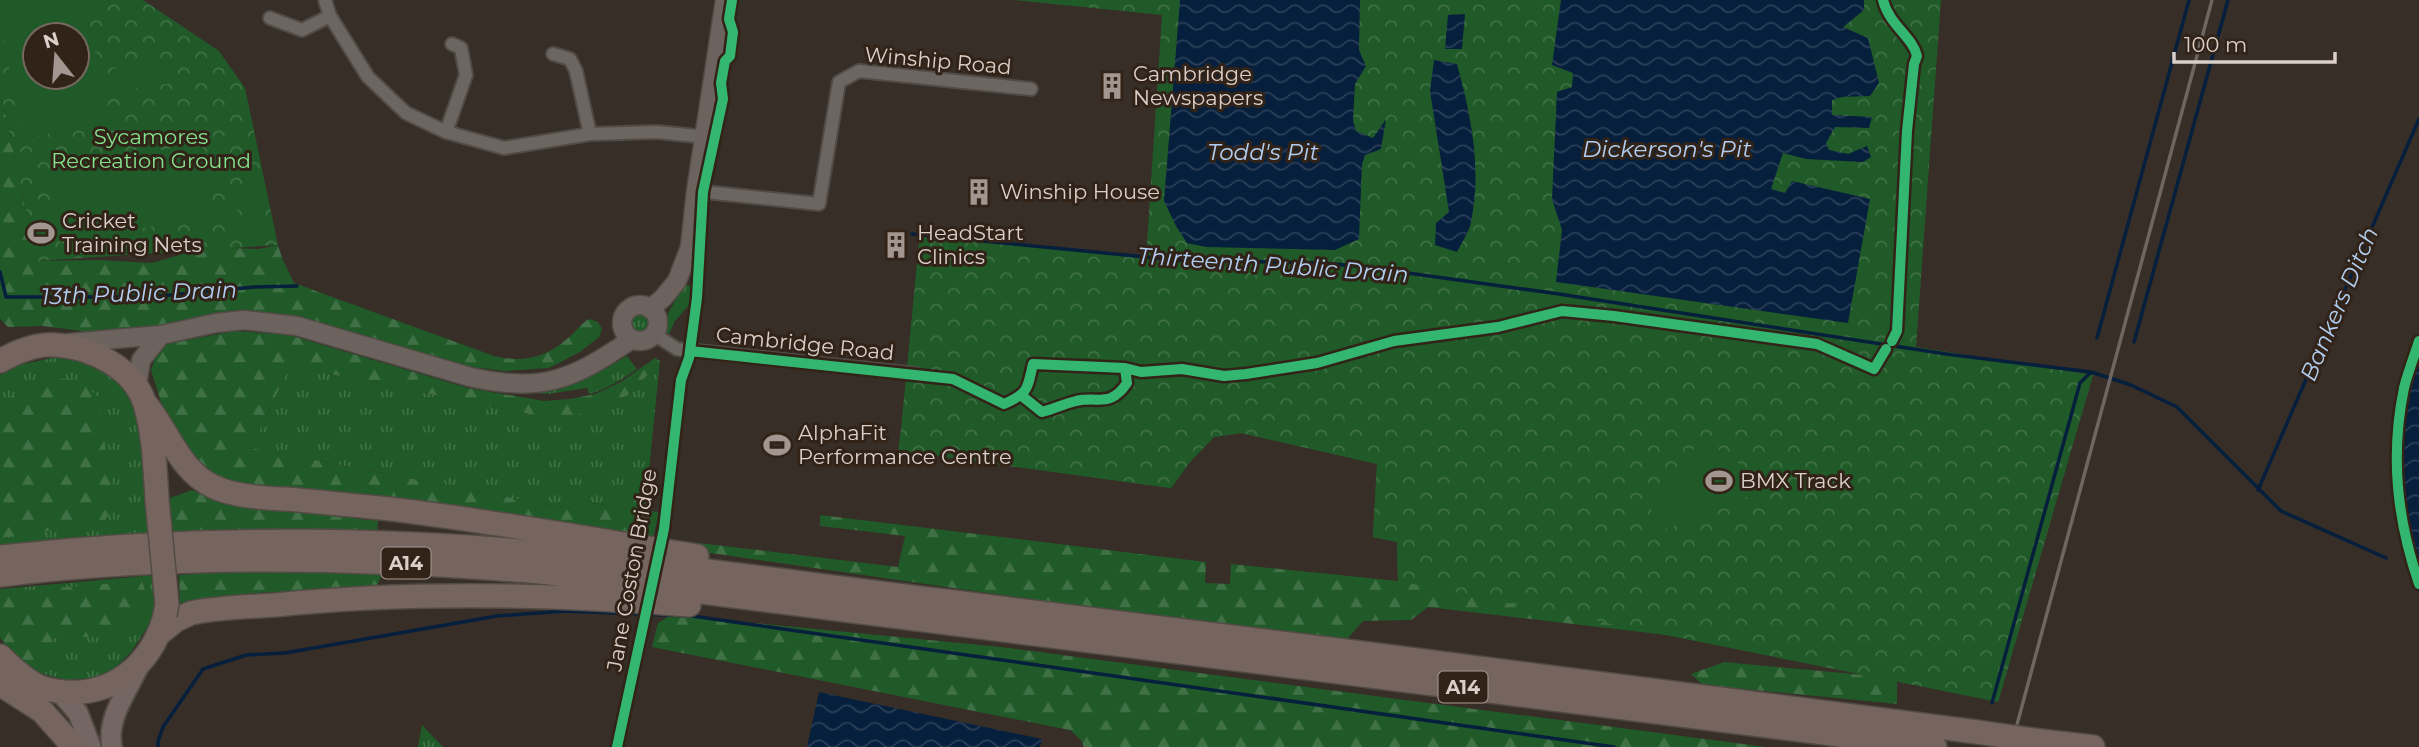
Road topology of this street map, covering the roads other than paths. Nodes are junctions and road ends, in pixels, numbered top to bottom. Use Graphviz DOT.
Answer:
graph roads {
  1 [pos="326,0"];
  2 [pos="725,0"];
  3 [pos="330,16"];
  4 [pos="270,18"];
  5 [pos="452,44"];
  6 [pos="553,54"];
  7 [pos="1031,89"];
  8 [pos="446,132"];
  9 [pos="590,134"];
  10 [pos="705,137"];
  11 [pos="696,191"];
  12 [pos="650,309"];
  13 [pos="654,334"];
  14 [pos="160,335"];
  15 [pos="632,339"];
  16 [pos="55,345"];
  17 [pos="5,354"];
  18 [pos="916,374"];
  19 [pos="141,394"];
  20 [pos="0,557"];
  21 [pos="0,575"];
  22 [pos="876,593"];
  23 [pos="810,605"];
  24 [pos="163,624"];
  25 [pos="0,656"];
  26 [pos="139,665"];
  27 [pos="0,674"];
  28 [pos="0,684"];
  29 [pos="36,685"];
  30 [pos="59,691"];
  31 [pos="74,747"];
  32 [pos="91,747"];
  33 [pos="112,747"];
  34 [pos="1935,747"];
  35 [pos="2093,747"];
  1 -- 3 [label="street"];
  2 -- 10 [label="street"];
  3 -- 4 [label="street"];
  3 -- 8 [label="street"];
  5 -- 8 [label="street"];
  6 -- 9 [label="street"];
  7 -- 11 [label="street, Winship Road"];
  8 -- 9 [label="street"];
  9 -- 10 [label="street"];
  10 -- 11 [label="street"];
  11 -- 12 [label="street"];
  12 -- 13 [label="street"];
  12 -- 15 [label="street"];
  13 -- 15 [label="street"];
  13 -- 18 [label="street, Cambridge Road"];
  14 -- 15 [label="street"];
  14 -- 16 [label="street"];
  14 -- 19 [label="street"];
  16 -- 17 [label="highway"];
  16 -- 19 [label="highway"];
  19 -- 22 [label="highway, A14"];
  19 -- 24 [label="highway, bridge"];
  20 -- 22 [label="highway, A14"];
  21 -- 23 [label="highway, A14"];
  22 -- 35 [label="highway, A14, bridge"];
  23 -- 24 [label="highway, A14"];
  23 -- 34 [label="highway, A14"];
  24 -- 26 [label="highway"];
  25 -- 29 [label="highway"];
  26 -- 30 [label="highway"];
  26 -- 33 [label="main road"];
  27 -- 29 [label="highway"];
  28 -- 31 [label="highway"];
  29 -- 30 [label="highway"];
  30 -- 32 [label="main road"];
}
